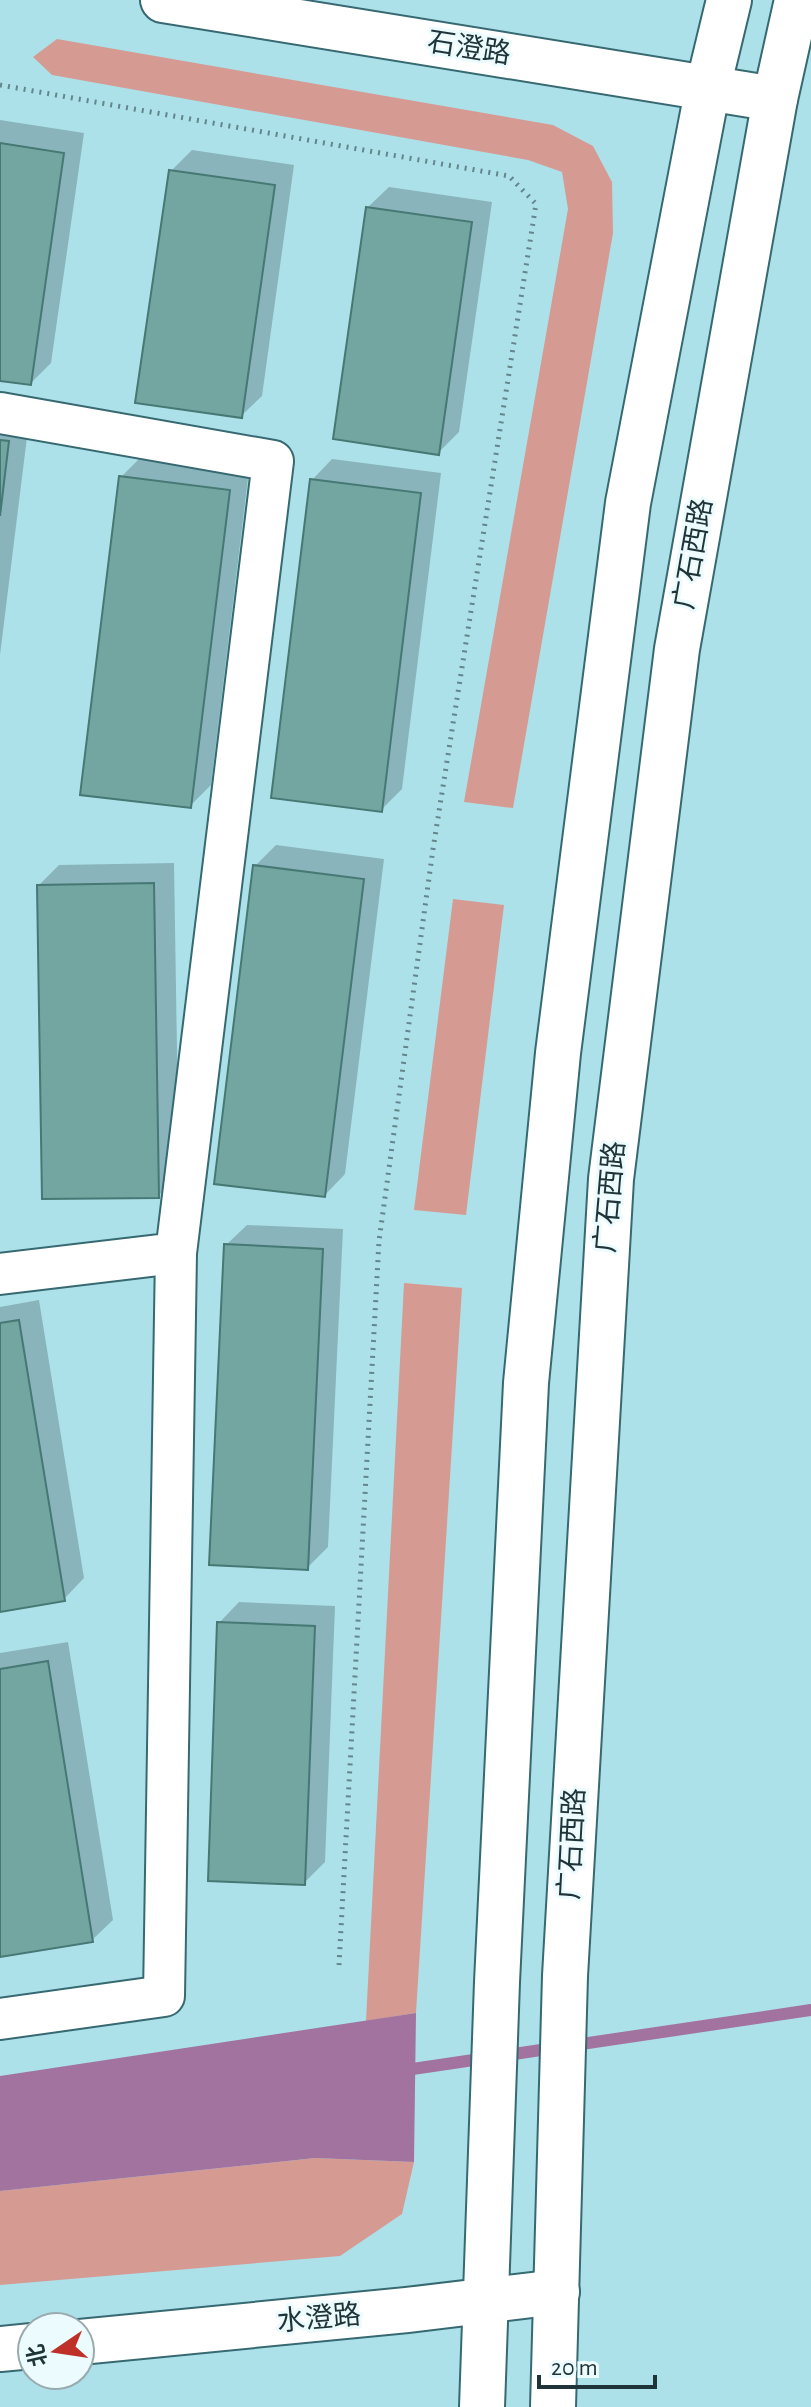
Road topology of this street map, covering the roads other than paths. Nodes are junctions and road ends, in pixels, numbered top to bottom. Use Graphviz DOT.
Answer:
graph roads {
  1 [pos="163,0"];
  2 [pos="729,0"];
  3 [pos="797,0"];
  4 [pos="708,87"];
  5 [pos="775,99"];
  6 [pos="0,413"];
  7 [pos="176,1253"];
  8 [pos="0,1274"];
  9 [pos="0,2019"];
  10 [pos="557,2292"];
  11 [pos="484,2301"];
  12 [pos="96,2340"];
  13 [pos="482,2407"];
  14 [pos="553,2407"];
  1 -- 4 [label="main road, 石澄路"];
  2 -- 4 [label="main road"];
  3 -- 5 [label="main road, 广石西路"];
  4 -- 5 [label="main road, 石澄路"];
  4 -- 11 [label="main road"];
  5 -- 10 [label="main road, 广石西路"];
  6 -- 7 [label="street"];
  7 -- 8 [label="street"];
  7 -- 9 [label="street"];
  10 -- 11 [label="main road, 水澄路"];
  10 -- 14 [label="main road, 广石西路"];
  11 -- 12 [label="main road, 水澄路"];
  11 -- 13 [label="main road"];
}
